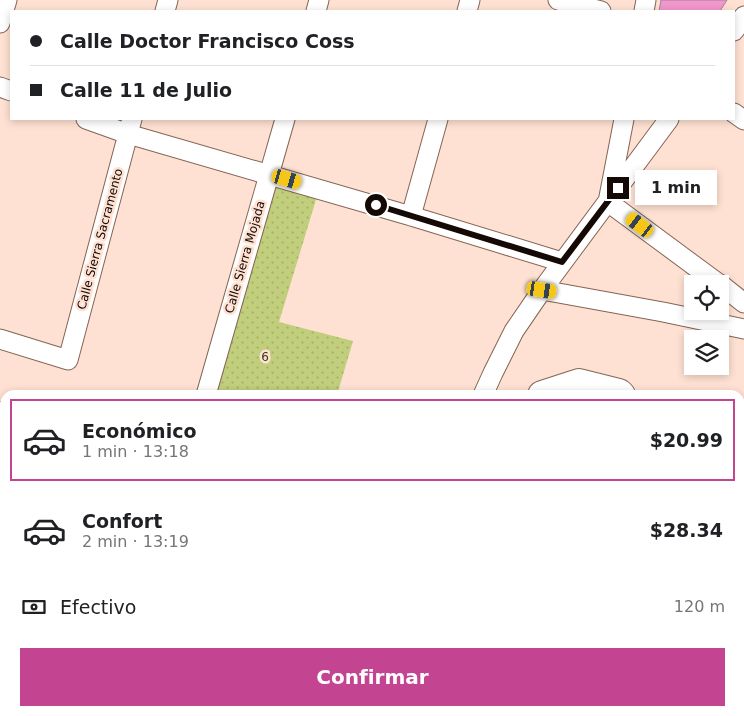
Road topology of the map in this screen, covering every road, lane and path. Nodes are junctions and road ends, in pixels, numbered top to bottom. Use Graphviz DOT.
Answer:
graph roads {
  1 [pos="7,0"];
  2 [pos="558,0"];
  3 [pos="597,10"];
  4 [pos="744,16"];
  5 [pos="0,23"];
  6 [pos="735,29"];
  7 [pos="92,120"];
  8 [pos="285,120"];
  9 [pos="438,120"];
  10 [pos="624,120"];
  11 [pos="668,120"];
  12 [pos="130,126"];
  13 [pos="269,174"];
  14 [pos="608,202"];
  15 [pos="412,216"];
  16 [pos="562,262"];
  17 [pos="708,275"];
  18 [pos="542,290"];
  19 [pos="729,291"];
  20 [pos="744,303"];
  21 [pos="744,329"];
  22 [pos="0,339"];
  23 [pos="207,390"];
  24 [pos="485,390"];
  25 [pos="558,390"];
  26 [pos="607,390"];
  1 -- 5 [label="street"];
  2 -- 3 [label="street"];
  4 -- 6 [label="street"];
  7 -- 12 [label="street"];
  8 -- 13 [label="street, Calle Sierra Mojada"];
  9 -- 15 [label="street"];
  10 -- 14 [label="street"];
  11 -- 14 [label="street"];
  12 -- 13 [label="street"];
  12 -- 22 [label="street, Calle Sierra Sacramento"];
  13 -- 15 [label="street"];
  13 -- 23 [label="street, Calle Sierra Mojada"];
  14 -- 16 [label="street"];
  14 -- 17 [label="street"];
  15 -- 16 [label="street"];
  16 -- 18 [label="street"];
  18 -- 21 [label="street"];
  18 -- 24 [label="street"];
  19 -- 20 [label="street"];
  25 -- 26 [label="highway"];
}
